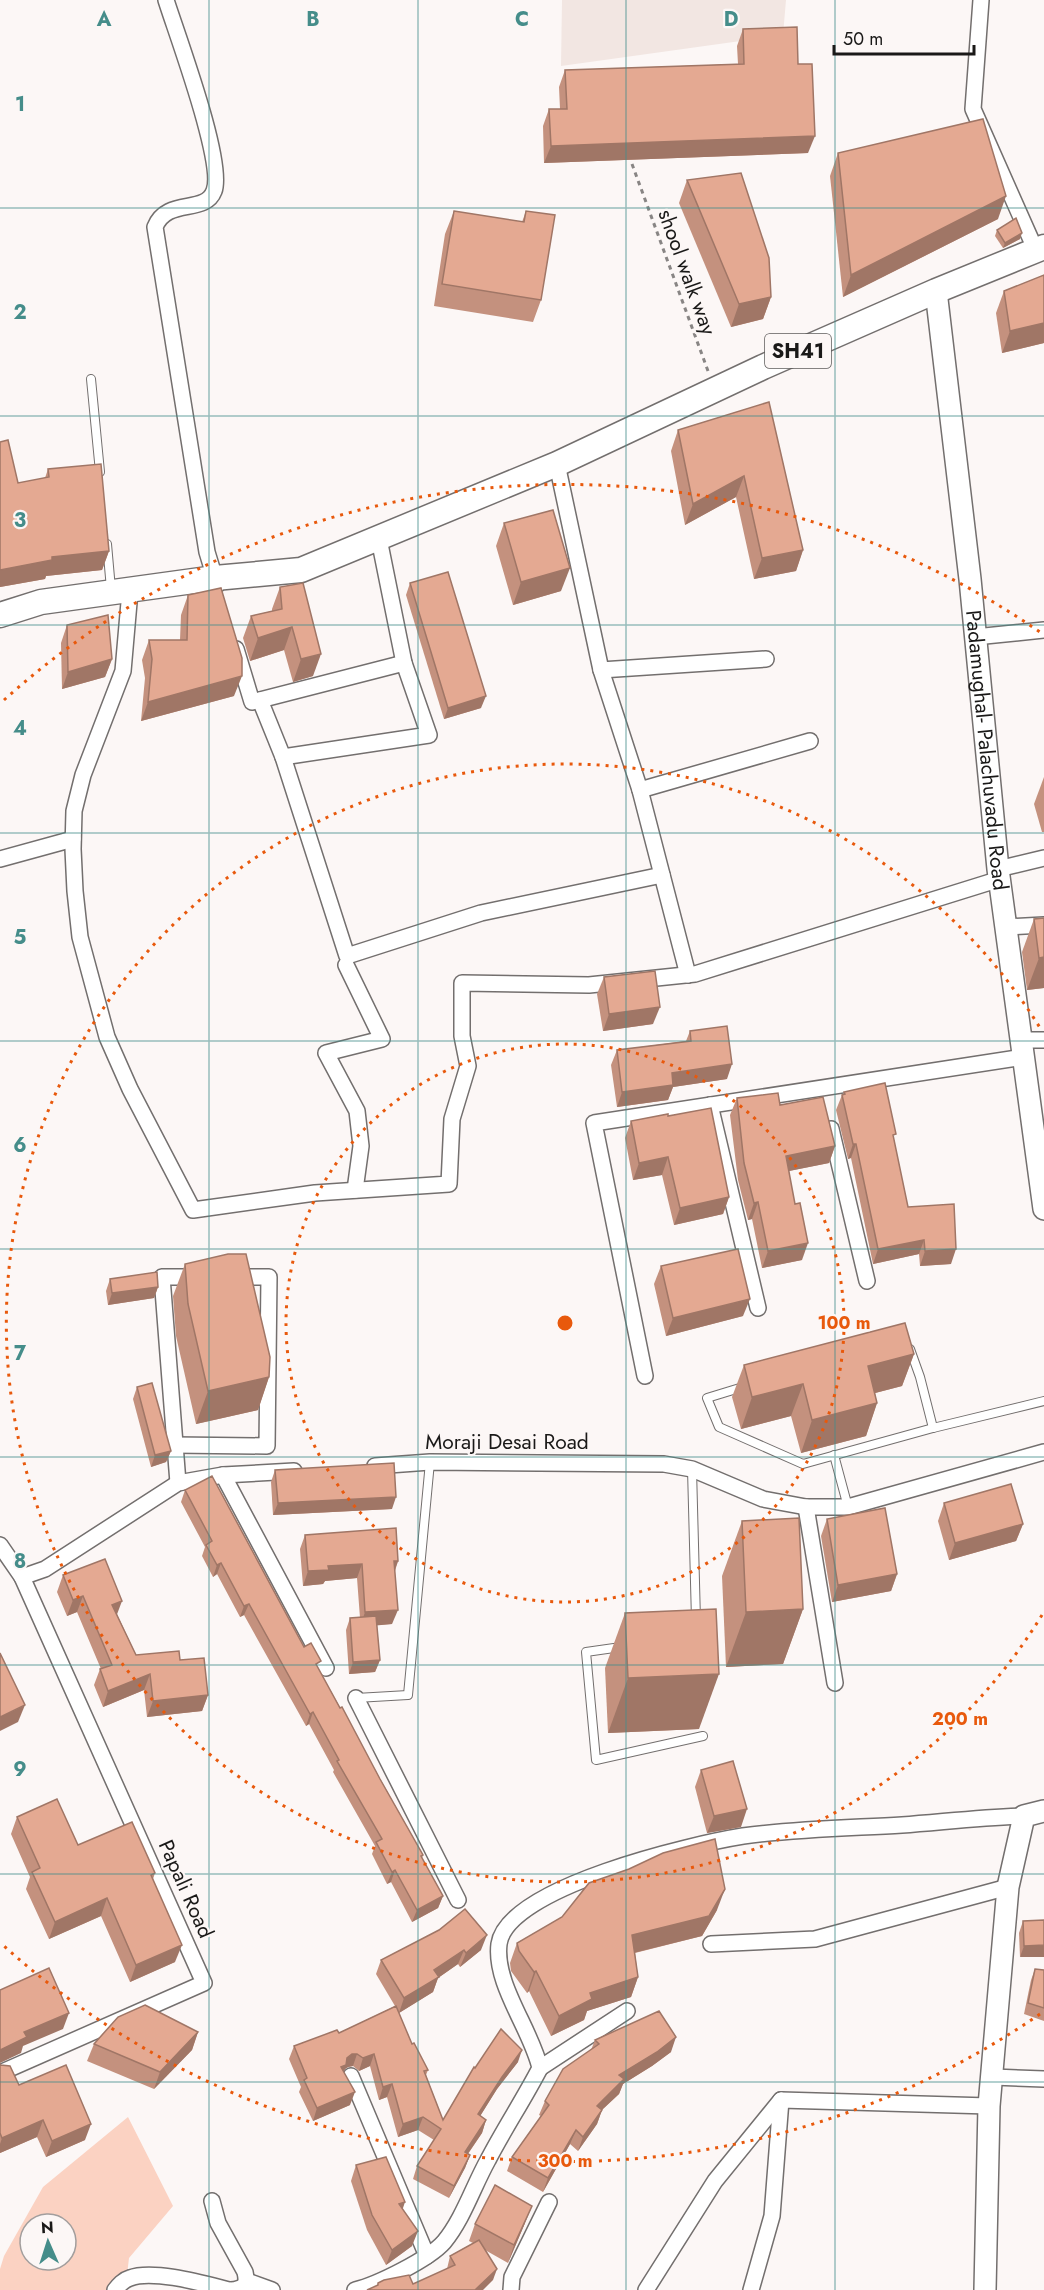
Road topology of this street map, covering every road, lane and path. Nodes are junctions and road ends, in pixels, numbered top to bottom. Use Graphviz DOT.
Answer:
graph roads {
  1 [pos="166,0"];
  2 [pos="981,0"];
  3 [pos="632,164"];
  4 [pos="1040,249"];
  5 [pos="936,291"];
  6 [pos="91,379"];
  7 [pos="716,390"];
  8 [pos="557,464"];
  9 [pos="102,485"];
  10 [pos="106,532"];
  11 [pos="379,539"];
  12 [pos="219,590"];
  13 [pos="121,592"];
  14 [pos="0,615"];
  15 [pos="1044,630"];
  16 [pos="232,634"];
  17 [pos="975,637"];
  18 [pos="766,658"];
  19 [pos="404,663"];
  20 [pos="601,670"];
  21 [pos="260,700"];
  22 [pos="810,741"];
  23 [pos="283,758"];
  24 [pos="640,790"];
  25 [pos="73,839"];
  26 [pos="1044,858"];
  27 [pos="0,859"];
  28 [pos="999,874"];
  29 [pos="662,875"];
  30 [pos="1044,925"];
  31 [pos="1006,927"];
  32 [pos="346,964"];
  33 [pos="688,975"];
  34 [pos="1044,1040"];
  35 [pos="1022,1048"];
  36 [pos="824,1099"];
  37 [pos="710,1105"];
  38 [pos="355,1190"];
  39 [pos="1044,1209"];
  40 [pos="867,1281"];
  41 [pos="758,1308"];
  42 [pos="908,1344"];
  43 [pos="645,1376"];
  44 [pos="751,1384"];
  45 [pos="1044,1401"];
  46 [pos="933,1428"];
  47 [pos="174,1445"];
  48 [pos="1044,1452"];
  49 [pos="834,1455"];
  50 [pos="430,1462"];
  51 [pos="359,1467"];
  52 [pos="692,1468"];
  53 [pos="314,1469"];
  54 [pos="223,1475"];
  55 [pos="178,1483"];
  56 [pos="806,1507"];
  57 [pos="848,1507"];
  58 [pos="0,1545"];
  59 [pos="22,1577"];
  60 [pos="696,1626"];
  61 [pos="630,1646"];
  62 [pos="326,1668"];
  63 [pos="835,1683"];
  64 [pos="356,1698"];
  65 [pos="703,1736"];
  66 [pos="1034,1814"];
  67 [pos="1008,1887"];
  68 [pos="458,1900"];
  69 [pos="711,1944"];
  70 [pos="627,2011"];
  71 [pos="540,2068"];
  72 [pos="0,2073"];
  73 [pos="351,2076"];
  74 [pos="993,2077"];
  75 [pos="1044,2079"];
  76 [pos="782,2100"];
  77 [pos="989,2106"];
  78 [pos="212,2201"];
  79 [pos="549,2202"];
  80 [pos="427,2256"];
  81 [pos="247,2281"];
  82 [pos="115,2290"];
  83 [pos="230,2290"];
  84 [pos="272,2290"];
  85 [pos="355,2290"];
  86 [pos="511,2290"];
  87 [pos="646,2290"];
  88 [pos="751,2290"];
  89 [pos="985,2290"];
  1 -- 12 [label="street"];
  2 -- 4 [label="street"];
  3 -- 7 [label="path, shool walk way"];
  4 -- 5 [label="main road, SH41"];
  5 -- 7 [label="main road, SH41"];
  5 -- 17 [label="main road, Padamughal- Palachuvadu Road"];
  6 -- 9 [label="lane"];
  7 -- 8 [label="main road, SH41"];
  8 -- 11 [label="main road"];
  8 -- 20 [label="street"];
  10 -- 13 [label="lane"];
  11 -- 12 [label="main road"];
  11 -- 19 [label="street"];
  12 -- 13 [label="main road"];
  13 -- 14 [label="main road"];
  13 -- 25 [label="street"];
  15 -- 17 [label="street"];
  16 -- 21 [label="street"];
  17 -- 28 [label="main road, Padamughal- Palachuvadu Road"];
  18 -- 20 [label="street"];
  19 -- 21 [label="street"];
  19 -- 23 [label="street"];
  20 -- 24 [label="street"];
  21 -- 23 [label="street"];
  22 -- 24 [label="street"];
  23 -- 29 [label="street"];
  24 -- 29 [label="street"];
  25 -- 27 [label="street"];
  25 -- 38 [label="street"];
  26 -- 28 [label="street"];
  28 -- 31 [label="main road, Padamughal- Palachuvadu Road"];
  28 -- 33 [label="street"];
  29 -- 33 [label="street"];
  30 -- 31 [label="street"];
  31 -- 35 [label="main road, Padamughal- Palachuvadu Road"];
  32 -- 38 [label="street"];
  33 -- 38 [label="street"];
  34 -- 35 [label="street"];
  35 -- 36 [label="street"];
  35 -- 39 [label="main road, Padamughal- Palachuvadu Road"];
  36 -- 37 [label="street"];
  36 -- 40 [label="street"];
  37 -- 41 [label="street"];
  37 -- 43 [label="street"];
  42 -- 46 [label="lane"];
  44 -- 49 [label="lane"];
  45 -- 46 [label="lane"];
  46 -- 49 [label="lane"];
  47 -- 47 [label="street"];
  47 -- 55 [label="street"];
  48 -- 57 [label="street, Moraji Desai Road"];
  49 -- 57 [label="lane"];
  50 -- 51 [label="street, Moraji Desai Road"];
  50 -- 52 [label="street, Moraji Desai Road"];
  50 -- 64 [label="lane"];
  52 -- 56 [label="street, Moraji Desai Road"];
  52 -- 60 [label="lane"];
  53 -- 54 [label="street"];
  54 -- 55 [label="street"];
  54 -- 62 [label="street"];
  55 -- 59 [label="street"];
  56 -- 57 [label="street, Moraji Desai Road"];
  56 -- 63 [label="street"];
  58 -- 59 [label="street"];
  59 -- 72 [label="street, Papali Road"];
  61 -- 65 [label="lane"];
  64 -- 68 [label="street"];
  66 -- 67 [label="main road"];
  66 -- 71 [label="street"];
  67 -- 69 [label="street"];
  67 -- 74 [label="main road"];
  70 -- 71 [label="street"];
  71 -- 80 [label="street"];
  73 -- 80 [label="street"];
  74 -- 75 [label="street"];
  74 -- 77 [label="main road"];
  76 -- 77 [label="street"];
  76 -- 87 [label="street"];
  76 -- 88 [label="street"];
  77 -- 89 [label="main road"];
  78 -- 81 [label="street"];
  79 -- 86 [label="street"];
  80 -- 85 [label="street"];
  81 -- 83 [label="street"];
  81 -- 84 [label="street"];
  82 -- 83 [label="street"];
}
